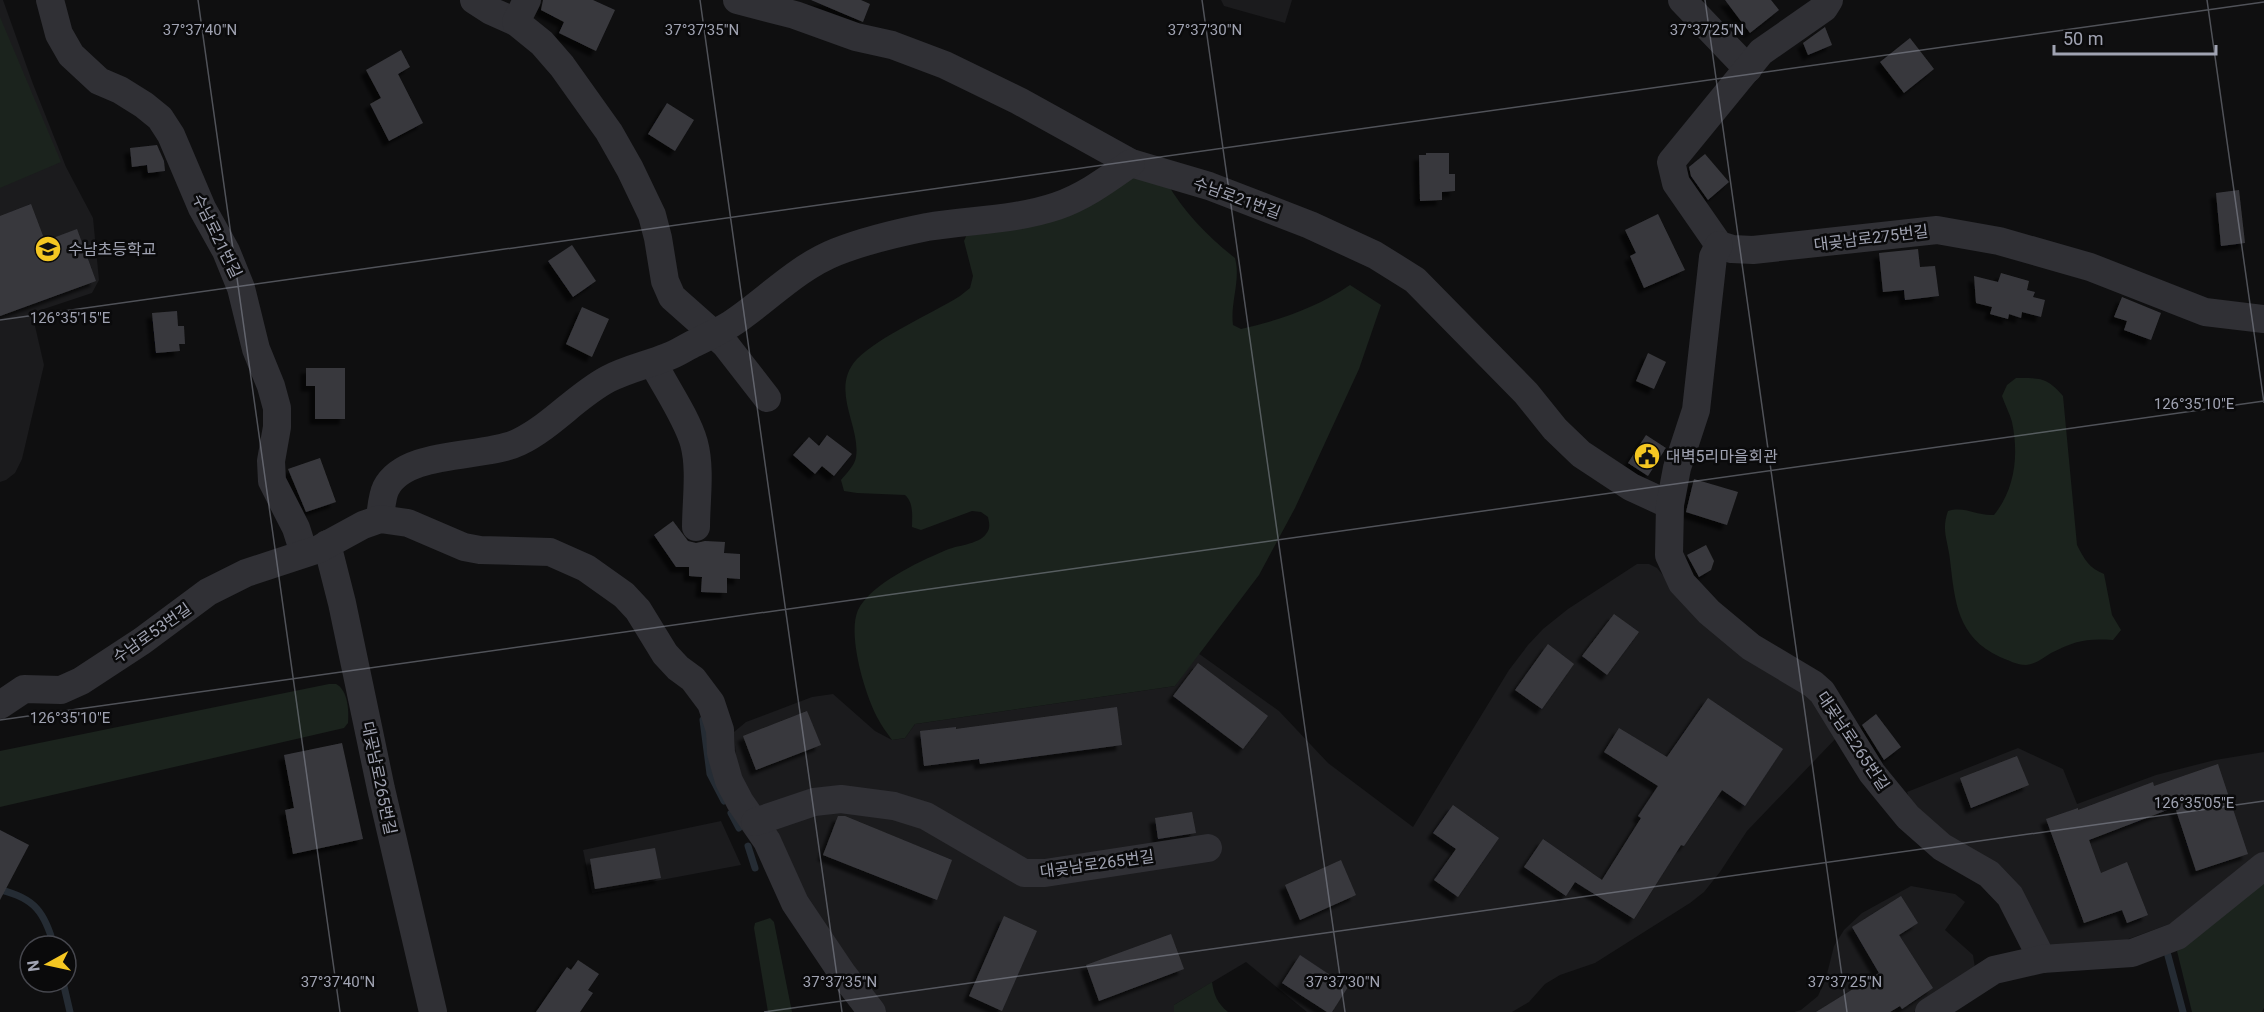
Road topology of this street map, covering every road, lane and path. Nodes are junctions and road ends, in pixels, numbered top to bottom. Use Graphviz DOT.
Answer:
graph roads {
  1 [pos="50,0"];
  2 [pos="474,0"];
  3 [pos="737,0"];
  4 [pos="1682,0"];
  5 [pos="1829,0"];
  6 [pos="521,11"];
  7 [pos="1748,69"];
  8 [pos="1131,163"];
  9 [pos="1719,245"];
  10 [pos="2264,319"];
  11 [pos="714,334"];
  12 [pos="653,363"];
  13 [pos="767,398"];
  14 [pos="1670,506"];
  15 [pos="380,519"];
  16 [pos="696,527"];
  17 [pos="316,549"];
  18 [pos="0,705"];
  19 [pos="755,822"];
  20 [pos="1208,848"];
  21 [pos="2264,866"];
  22 [pos="2042,959"];
  23 [pos="433,1012"];
  24 [pos="872,1012"];
  25 [pos="1929,1012"];
  1 -- 17 [label="lane, 수남로21번길"];
  2 -- 6 [label="lane"];
  3 -- 8 [label="lane, 수남로21번길"];
  4 -- 7 [label="lane"];
  5 -- 7 [label="lane"];
  6 -- 11 [label="lane"];
  7 -- 9 [label="lane"];
  8 -- 11 [label="lane"];
  8 -- 14 [label="lane, 수남로21번길"];
  9 -- 10 [label="lane, 대곶남로275번길"];
  9 -- 14 [label="lane, 대곶남로265번길"];
  11 -- 12 [label="lane"];
  11 -- 13 [label="lane"];
  12 -- 15 [label="lane"];
  12 -- 16 [label="lane"];
  14 -- 22 [label="lane, 대곶남로265번길"];
  15 -- 17 [label="lane"];
  15 -- 19 [label="lane"];
  17 -- 18 [label="lane, 수남로53번길"];
  17 -- 23 [label="lane, 대곶남로265번길"];
  19 -- 20 [label="lane, 대곶남로265번길"];
  19 -- 24 [label="lane"];
  21 -- 22 [label="lane"];
  22 -- 25 [label="lane"];
}
